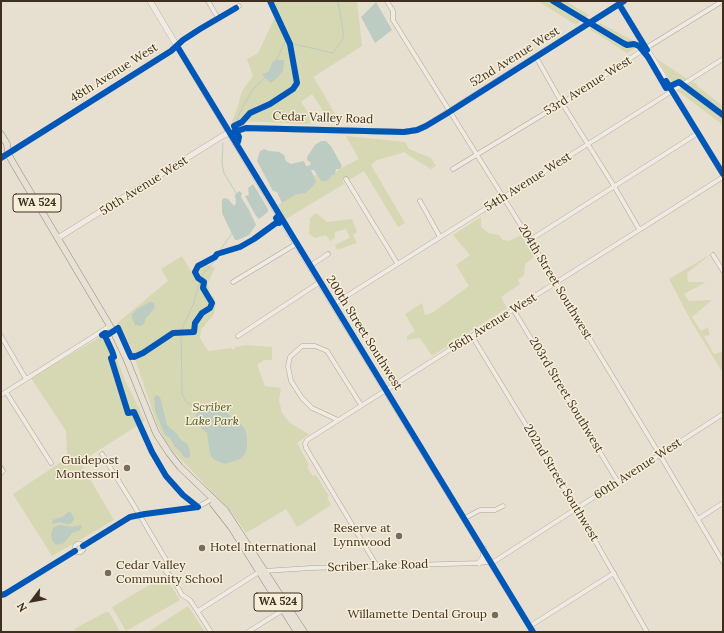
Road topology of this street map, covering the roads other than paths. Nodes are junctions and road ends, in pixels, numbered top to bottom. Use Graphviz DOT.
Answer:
graph roads {
  1 [pos="150,1"];
  2 [pos="208,1"];
  3 [pos="620,2"];
  4 [pos="723,2"];
  5 [pos="388,3"];
  6 [pos="239,6"];
  7 [pos="218,18"];
  8 [pos="177,46"];
  9 [pos="646,48"];
  10 [pos="536,57"];
  11 [pos="723,59"];
  12 [pos="672,91"];
  13 [pos="562,103"];
  14 [pos="451,111"];
  15 [pos="417,130"];
  16 [pos="229,133"];
  17 [pos="698,133"];
  18 [pos="1,134"];
  19 [pos="588,144"];
  20 [pos="1,148"];
  21 [pos="8,154"];
  22 [pos="477,155"];
  23 [pos="1,158"];
  24 [pos="453,169"];
  25 [pos="723,176"];
  26 [pos="346,180"];
  27 [pos="614,186"];
  28 [pos="503,198"];
  29 [pos="420,201"];
  30 [pos="639,229"];
  31 [pos="440,237"];
  32 [pos="58,238"];
  33 [pos="530,240"];
  34 [pos="296,244"];
  35 [pos="328,254"];
  36 [pos="713,254"];
  37 [pos="397,263"];
  38 [pos="310,266"];
  39 [pos="723,271"];
  40 [pos="233,282"];
  41 [pos="320,282"];
  42 [pos="555,284"];
  43 [pos="334,304"];
  44 [pos="513,309"];
  45 [pos="110,326"];
  46 [pos="1,336"];
  47 [pos="238,336"];
  48 [pos="472,336"];
  49 [pos="26,379"];
  50 [pos="386,390"];
  51 [pos="6,392"];
  52 [pos="1,395"];
  53 [pos="361,405"];
  54 [pos="723,414"];
  55 [pos="338,420"];
  56 [pos="102,454"];
  57 [pos="660,455"];
  58 [pos="51,463"];
  59 [pos="618,482"];
  60 [pos="204,489"];
  61 [pos="210,500"];
  62 [pos="723,504"];
  63 [pos="503,506"];
  64 [pos="223,508"];
  65 [pos="577,509"];
  66 [pos="139,515"];
  67 [pos="465,518"];
  68 [pos="698,519"];
  69 [pos="83,546"];
  70 [pos="484,548"];
  71 [pos="492,562"];
  72 [pos="723,562"];
  73 [pos="479,563"];
  74 [pos="50,566"];
  75 [pos="377,566"];
  76 [pos="261,571"];
  77 [pos="614,573"];
  78 [pos="1,595"];
  79 [pos="283,610"];
  80 [pos="198,611"];
  81 [pos="291,613"];
  82 [pos="530,626"];
  83 [pos="211,632"];
  84 [pos="248,632"];
  85 [pos="297,632"];
  86 [pos="304,632"];
  87 [pos="534,632"];
  88 [pos="648,632"];
  1 -- 8 [label="street, 200th Street Southwest"];
  2 -- 7 [label="street"];
  3 -- 9 [label="street"];
  3 -- 10 [label="street, 52nd Avenue West"];
  4 -- 9 [label="street, 53rd Avenue West"];
  5 -- 14 [label="street, 204th Street Southwest"];
  6 -- 7 [label="street, 48th Avenue West"];
  7 -- 8 [label="street, 48th Avenue West"];
  8 -- 16 [label="street, 200th Street Southwest"];
  8 -- 21 [label="street, 48th Avenue West"];
  9 -- 12 [label="street"];
  9 -- 13 [label="street, 53rd Avenue West"];
  10 -- 13 [label="street"];
  10 -- 14 [label="street, 52nd Avenue West"];
  11 -- 12 [label="street, 54th Avenue West"];
  12 -- 17 [label="street"];
  12 -- 19 [label="street, 54th Avenue West"];
  13 -- 19 [label="street"];
  13 -- 22 [label="street, 53rd Avenue West"];
  14 -- 15 [label="street, 52nd Avenue West"];
  14 -- 22 [label="street, 204th Street Southwest"];
  15 -- 16 [label="street, Cedar Valley Road"];
  16 -- 32 [label="street, 50th Avenue West"];
  16 -- 34 [label="street, 200th Street Southwest"];
  17 -- 25 [label="street"];
  17 -- 27 [label="street"];
  18 -- 21 [label="main road"];
  19 -- 27 [label="street"];
  19 -- 28 [label="street, 54th Avenue West"];
  20 -- 21 [label="main road, WA 524"];
  21 -- 23 [label="street, 48th Avenue West"];
  21 -- 32 [label="main road, WA 524"];
  22 -- 24 [label="street, 53rd Avenue West"];
  22 -- 28 [label="street, 204th Street Southwest"];
  25 -- 30 [label="street, 56th Avenue West"];
  26 -- 37 [label="street"];
  27 -- 30 [label="street"];
  27 -- 33 [label="street"];
  28 -- 31 [label="street, 54th Avenue West"];
  28 -- 33 [label="street, 204th Street Southwest"];
  29 -- 31 [label="street"];
  30 -- 42 [label="street, 56th Avenue West"];
  31 -- 37 [label="street, 54th Avenue West"];
  32 -- 45 [label="main road, WA 524"];
  33 -- 42 [label="street, 204th Street Southwest"];
  34 -- 38 [label="street, 200th Street Southwest"];
  34 -- 40 [label="street"];
  35 -- 38 [label="street"];
  36 -- 39 [label="street"];
  37 -- 43 [label="street, 54th Avenue West"];
  38 -- 41 [label="street, 200th Street Southwest"];
  41 -- 43 [label="street, 200th Street Southwest"];
  41 -- 47 [label="street"];
  42 -- 44 [label="street, 56th Avenue West"];
  42 -- 57 [label="street, 204th Street Southwest"];
  43 -- 50 [label="street, 200th Street Southwest"];
  44 -- 48 [label="street, 56th Avenue West"];
  44 -- 59 [label="street, 203rd Street Southwest"];
  45 -- 49 [label="street"];
  45 -- 60 [label="main road, WA 524"];
  46 -- 49 [label="street"];
  48 -- 50 [label="street, 56th Avenue West"];
  48 -- 65 [label="street, 202nd Street Southwest"];
  49 -- 51 [label="street"];
  50 -- 53 [label="street, 56th Avenue West"];
  50 -- 67 [label="street, 200th Street Southwest"];
  51 -- 52 [label="street"];
  51 -- 58 [label="street"];
  53 -- 55 [label="street, 56th Avenue West"];
  53 -- 55 [label="street"];
  54 -- 57 [label="street, 60th Avenue West"];
  55 -- 75 [label="street, 56th Avenue West"];
  56 -- 66 [label="street"];
  57 -- 59 [label="street, 60th Avenue West"];
  57 -- 68 [label="street, 204th Street Southwest"];
  59 -- 65 [label="street, 60th Avenue West"];
  60 -- 61 [label="main road, WA 524"];
  60 -- 64 [label="main road"];
  61 -- 64 [label="main road"];
  61 -- 66 [label="street"];
  61 -- 76 [label="main road, WA 524"];
  62 -- 68 [label="street"];
  63 -- 67 [label="street"];
  64 -- 76 [label="main road"];
  65 -- 71 [label="street, 60th Avenue West"];
  65 -- 77 [label="street, 202nd Street Southwest"];
  66 -- 69 [label="street"];
  66 -- 80 [label="street"];
  67 -- 70 [label="street, 200th Street Southwest"];
  68 -- 72 [label="street, 204th Street Southwest"];
  70 -- 71 [label="street, 200th Street Southwest"];
  70 -- 73 [label="street"];
  71 -- 73 [label="street, Scriber Lake Road"];
  71 -- 82 [label="street, 200th Street Southwest"];
  73 -- 75 [label="street, Scriber Lake Road"];
  74 -- 78 [label="street"];
  75 -- 76 [label="street, Scriber Lake Road"];
  76 -- 79 [label="main road, WA 524"];
  76 -- 80 [label="street"];
  76 -- 81 [label="main road"];
  77 -- 82 [label="street"];
  77 -- 88 [label="street, 202nd Street Southwest"];
  79 -- 81 [label="main road"];
  79 -- 84 [label="street"];
  79 -- 85 [label="main road, WA 524"];
  80 -- 83 [label="street"];
  81 -- 86 [label="main road"];
  82 -- 87 [label="street, 200th Street Southwest"];
}
